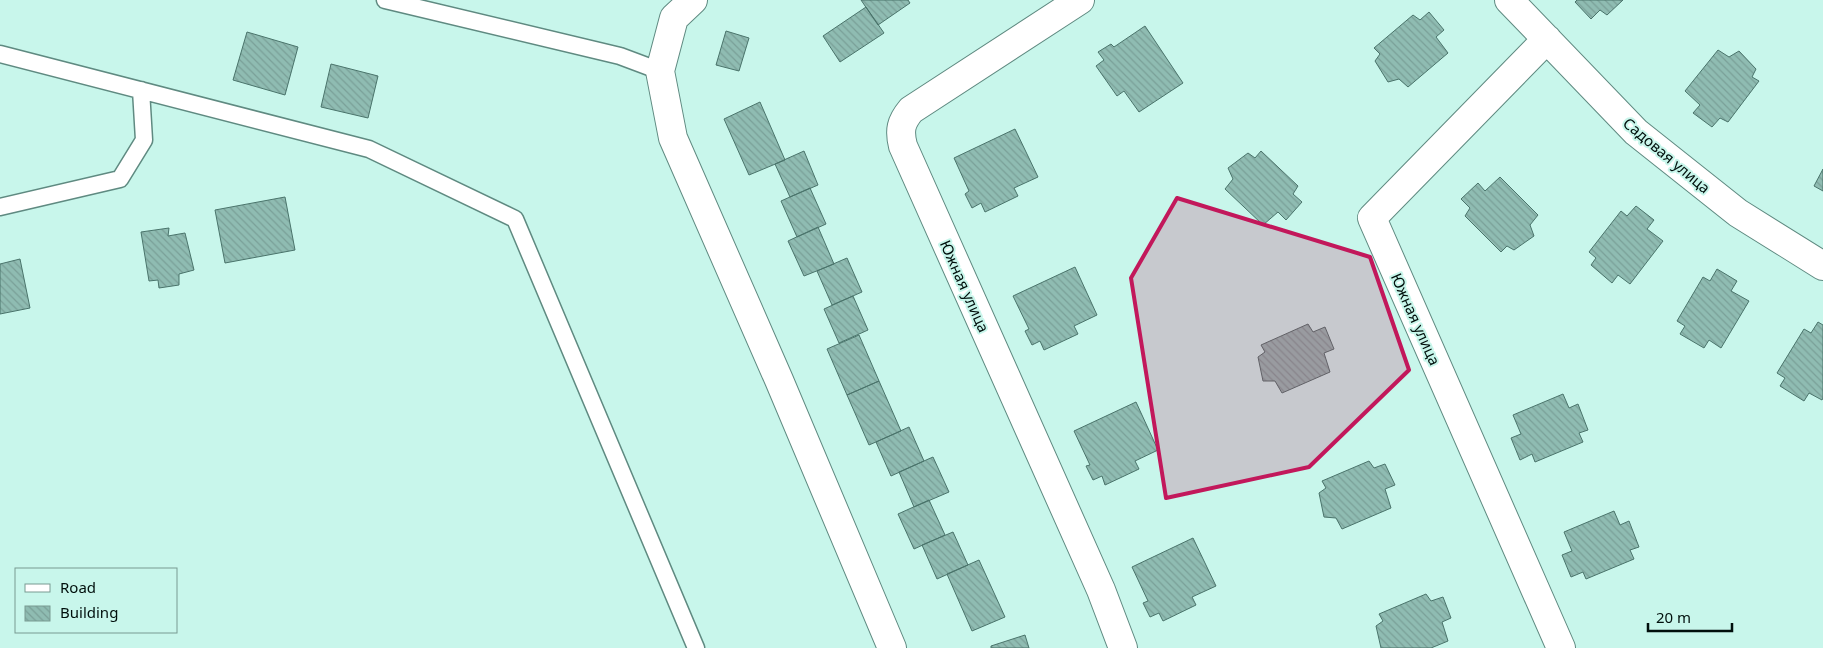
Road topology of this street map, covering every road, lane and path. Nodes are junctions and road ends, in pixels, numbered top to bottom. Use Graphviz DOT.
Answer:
graph roads {
  1 [pos="385,0"];
  2 [pos="693,0"];
  3 [pos="1080,0"];
  4 [pos="1509,0"];
  5 [pos="1547,39"];
  6 [pos="0,54"];
  7 [pos="660,71"];
  8 [pos="141,90"];
  9 [pos="0,207"];
  10 [pos="1823,266"];
  11 [pos="696,648"];
  12 [pos="892,648"];
  13 [pos="1123,648"];
  14 [pos="1561,648"];
  1 -- 7 [label="lane"];
  2 -- 7 [label="street"];
  3 -- 13 [label="street, Южная улица"];
  4 -- 5 [label="street, Садовая улица"];
  5 -- 10 [label="street, Садовая улица"];
  5 -- 14 [label="street, Южная улица"];
  6 -- 8 [label="lane"];
  7 -- 12 [label="street"];
  8 -- 9 [label="lane"];
  8 -- 11 [label="lane"];
}
